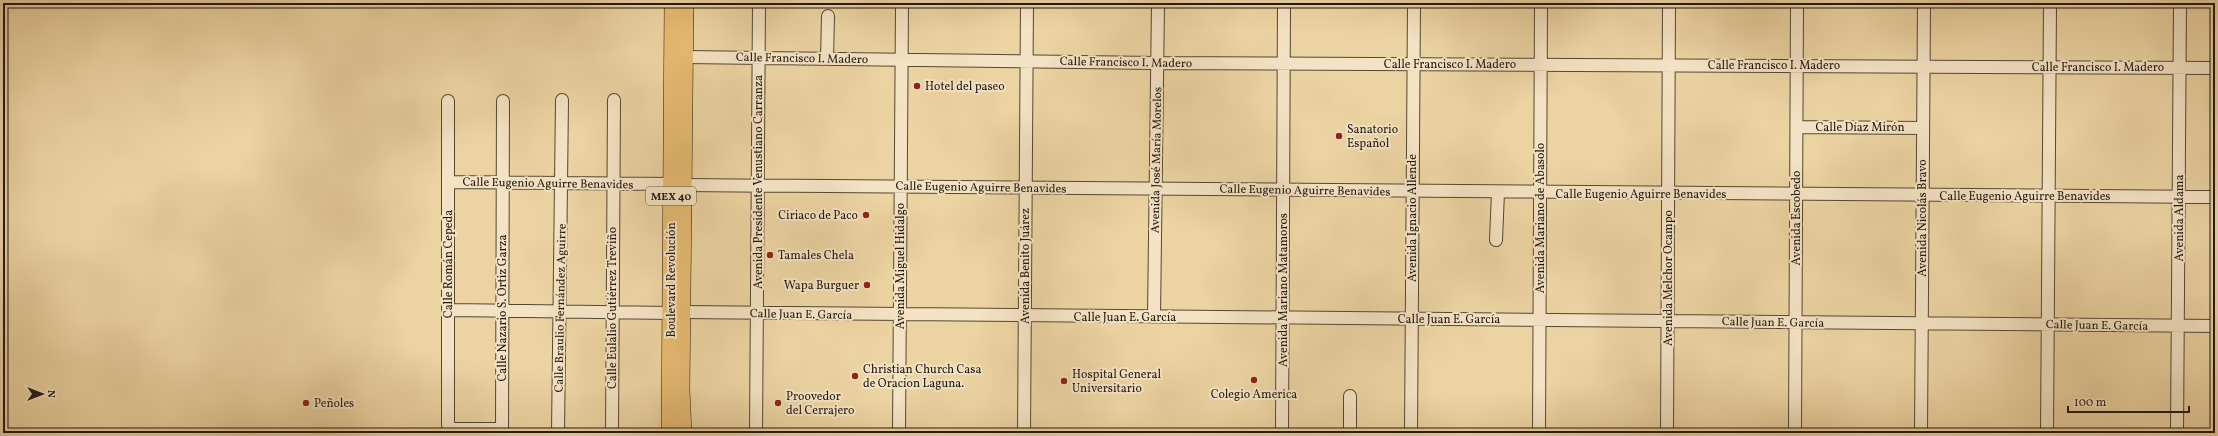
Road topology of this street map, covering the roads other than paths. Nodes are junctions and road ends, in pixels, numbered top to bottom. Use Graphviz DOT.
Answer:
graph roads {
  1 [pos="672,3"];
  2 [pos="686,3"];
  3 [pos="759,3"];
  4 [pos="902,3"];
  5 [pos="1027,3"];
  6 [pos="1158,3"];
  7 [pos="1284,3"];
  8 [pos="1414,3"];
  9 [pos="1541,3"];
  10 [pos="1669,3"];
  11 [pos="1797,3"];
  12 [pos="1924,3"];
  13 [pos="2050,3"];
  14 [pos="2180,3"];
  15 [pos="828,16"];
  16 [pos="685,57"];
  17 [pos="759,58"];
  18 [pos="827,59"];
  19 [pos="902,60"];
  20 [pos="1026,61"];
  21 [pos="1157,63"];
  22 [pos="1283,63"];
  23 [pos="1413,64"];
  24 [pos="1541,64"];
  25 [pos="1669,65"];
  26 [pos="1797,66"];
  27 [pos="1923,66"];
  28 [pos="2050,67"];
  29 [pos="2180,68"];
  30 [pos="2215,68"];
  31 [pos="562,100"];
  32 [pos="614,100"];
  33 [pos="448,101"];
  34 [pos="503,101"];
  35 [pos="1797,127"];
  36 [pos="1923,128"];
  37 [pos="448,182"];
  38 [pos="503,183"];
  39 [pos="561,184"];
  40 [pos="612,184"];
  41 [pos="678,184"];
  42 [pos="758,185"];
  43 [pos="901,187"];
  44 [pos="1026,188"];
  45 [pos="1156,189"];
  46 [pos="1283,190"];
  47 [pos="1412,192"];
  48 [pos="1498,192"];
  49 [pos="1540,193"];
  50 [pos="1668,194"];
  51 [pos="1796,195"];
  52 [pos="1922,195"];
  53 [pos="2049,196"];
  54 [pos="2179,197"];
  55 [pos="2215,197"];
  56 [pos="1496,240"];
  57 [pos="448,310"];
  58 [pos="502,311"];
  59 [pos="560,312"];
  60 [pos="612,312"];
  61 [pos="676,313"];
  62 [pos="757,313"];
  63 [pos="900,315"];
  64 [pos="1025,316"];
  65 [pos="1154,317"];
  66 [pos="1283,318"];
  67 [pos="1412,319"];
  68 [pos="1539,320"];
  69 [pos="1668,321"];
  70 [pos="1796,322"];
  71 [pos="1922,323"];
  72 [pos="2048,324"];
  73 [pos="2178,326"];
  74 [pos="2215,326"];
  75 [pos="676,390"];
  76 [pos="1350,396"];
  77 [pos="502,431"];
  78 [pos="558,433"];
  79 [pos="612,433"];
  80 [pos="669,433"];
  81 [pos="673,433"];
  82 [pos="678,433"];
  83 [pos="684,433"];
  84 [pos="756,433"];
  85 [pos="899,433"];
  86 [pos="1024,433"];
  87 [pos="1282,433"];
  88 [pos="1350,433"];
  89 [pos="1411,433"];
  90 [pos="1539,433"];
  91 [pos="1667,433"];
  92 [pos="1795,433"];
  93 [pos="1921,433"];
  94 [pos="2047,433"];
  95 [pos="2177,433"];
  1 -- 41 [label="main road, MEX 40"];
  2 -- 16 [label="main road, MEX 40"];
  3 -- 17 [label="street, Avenida Presidente Venustiano Carranza"];
  4 -- 19 [label="street, Avenida Miguel Hidalgo"];
  5 -- 20 [label="street, Avenida Benito Juárez"];
  6 -- 21 [label="street, Avenida José María Morelos"];
  7 -- 22 [label="street, Avenida Mariano Matamoros"];
  8 -- 23 [label="street, Avenida Ignacio Allende"];
  9 -- 24 [label="street, Avenida Mariano de Abasolo"];
  10 -- 25 [label="street, Avenida Melchor Ocampo"];
  11 -- 26 [label="street, Avenida Escobedo"];
  12 -- 27 [label="street, Avenida Nicolás Bravo"];
  13 -- 28 [label="street"];
  14 -- 29 [label="street, Avenida Aldama"];
  15 -- 18 [label="street"];
  16 -- 17 [label="street, Calle Francisco I. Madero"];
  16 -- 41 [label="main road, MEX 40"];
  17 -- 18 [label="street, Calle Francisco I. Madero"];
  17 -- 42 [label="street, Avenida Presidente Venustiano Carranza"];
  18 -- 19 [label="street, Calle Francisco I. Madero"];
  19 -- 20 [label="street, Calle Francisco I. Madero"];
  19 -- 43 [label="street, Avenida Miguel Hidalgo"];
  20 -- 21 [label="street, Calle Francisco I. Madero"];
  20 -- 44 [label="street, Avenida Benito Juárez"];
  21 -- 22 [label="street, Calle Francisco I. Madero"];
  21 -- 45 [label="street, Avenida José María Morelos"];
  22 -- 23 [label="street, Calle Francisco I. Madero"];
  22 -- 46 [label="street, Avenida Mariano Matamoros"];
  23 -- 24 [label="street, Calle Francisco I. Madero"];
  23 -- 47 [label="street, Avenida Ignacio Allende"];
  24 -- 25 [label="street, Calle Francisco I. Madero"];
  24 -- 49 [label="street, Avenida Mariano de Abasolo"];
  25 -- 26 [label="street, Calle Francisco I. Madero"];
  25 -- 50 [label="street, Avenida Melchor Ocampo"];
  26 -- 27 [label="street, Calle Francisco I. Madero"];
  26 -- 35 [label="street, Avenida Escobedo"];
  27 -- 28 [label="street, Calle Francisco I. Madero"];
  27 -- 36 [label="street, Avenida Nicolás Bravo"];
  28 -- 29 [label="street, Calle Francisco I. Madero"];
  28 -- 53 [label="street"];
  29 -- 30 [label="street, Calle Francisco I. Madero"];
  29 -- 54 [label="street, Avenida Aldama"];
  31 -- 39 [label="street, Calle Braulio Fernández Aguirre"];
  32 -- 40 [label="street, Calle Eulalio Gutiérrez Treviño"];
  33 -- 37 [label="street, Calle Román Cepeda"];
  34 -- 38 [label="street, Calle Nazario S. Ortiz Garza"];
  35 -- 36 [label="street, Calle Díaz Mirón"];
  35 -- 51 [label="street, Avenida Escobedo"];
  36 -- 52 [label="street, Avenida Nicolás Bravo"];
  37 -- 38 [label="street, Calle Eugenio Aguirre Benavides"];
  37 -- 57 [label="street, Calle Román Cepeda"];
  38 -- 39 [label="street, Calle Eugenio Aguirre Benavides"];
  38 -- 58 [label="street, Calle Nazario S. Ortiz Garza"];
  39 -- 40 [label="street, Calle Eugenio Aguirre Benavides"];
  39 -- 59 [label="street, Calle Braulio Fernández Aguirre"];
  40 -- 41 [label="street, Calle Eugenio Aguirre Benavides"];
  40 -- 60 [label="street, Calle Eulalio Gutiérrez Treviño"];
  41 -- 42 [label="street, Calle Eugenio Aguirre Benavides"];
  41 -- 61 [label="main road, MEX 40"];
  42 -- 43 [label="street, Calle Eugenio Aguirre Benavides"];
  42 -- 62 [label="street, Avenida Presidente Venustiano Carranza"];
  43 -- 44 [label="street, Calle Eugenio Aguirre Benavides"];
  43 -- 63 [label="street, Avenida Miguel Hidalgo"];
  44 -- 45 [label="street, Calle Eugenio Aguirre Benavides"];
  44 -- 64 [label="street, Avenida Benito Juárez"];
  45 -- 46 [label="street, Calle Eugenio Aguirre Benavides"];
  45 -- 65 [label="street, Avenida José María Morelos"];
  46 -- 47 [label="street, Calle Eugenio Aguirre Benavides"];
  46 -- 66 [label="street, Avenida Mariano Matamoros"];
  47 -- 48 [label="street, Calle Eugenio Aguirre Benavides"];
  47 -- 67 [label="street, Avenida Ignacio Allende"];
  48 -- 49 [label="street, Calle Eugenio Aguirre Benavides"];
  48 -- 56 [label="street"];
  49 -- 50 [label="street, Calle Eugenio Aguirre Benavides"];
  49 -- 68 [label="street, Avenida Mariano de Abasolo"];
  50 -- 51 [label="street, Calle Eugenio Aguirre Benavides"];
  50 -- 69 [label="street, Avenida Melchor Ocampo"];
  51 -- 52 [label="street, Calle Eugenio Aguirre Benavides"];
  51 -- 70 [label="street, Avenida Escobedo"];
  52 -- 53 [label="street, Calle Eugenio Aguirre Benavides"];
  52 -- 71 [label="street, Avenida Nicolás Bravo"];
  53 -- 54 [label="street, Calle Eugenio Aguirre Benavides"];
  53 -- 72 [label="street"];
  54 -- 55 [label="street, Calle Eugenio Aguirre Benavides"];
  54 -- 73 [label="street, Avenida Aldama"];
  57 -- 58 [label="street, Calle Juan E. García"];
  57 -- 77 [label="street, Calle Román Cepeda"];
  58 -- 59 [label="street, Calle Juan E. García"];
  58 -- 77 [label="street, Calle Nazario S. Ortiz Garza"];
  59 -- 60 [label="street, Calle Juan E. García"];
  59 -- 78 [label="street, Calle Braulio Fernández Aguirre"];
  60 -- 61 [label="street, Calle Juan E. García"];
  60 -- 79 [label="street, Calle Eulalio Gutiérrez Treviño"];
  61 -- 62 [label="street, Calle Juan E. García"];
  61 -- 75 [label="main road, Boulevard Revolución / MEX 40"];
  62 -- 63 [label="street, Calle Juan E. García"];
  62 -- 84 [label="street, Avenida Presidente Venustiano Carranza"];
  63 -- 64 [label="street, Calle Juan E. García"];
  63 -- 85 [label="street, Avenida Miguel Hidalgo"];
  64 -- 65 [label="street, Calle Juan E. García"];
  64 -- 86 [label="street, Avenida Benito Juárez"];
  65 -- 66 [label="street, Calle Juan E. García"];
  66 -- 67 [label="street, Calle Juan E. García"];
  66 -- 87 [label="street, Avenida Mariano Matamoros"];
  67 -- 68 [label="street, Calle Juan E. García"];
  67 -- 89 [label="street, Avenida Ignacio Allende"];
  68 -- 69 [label="street, Calle Juan E. García"];
  68 -- 90 [label="street, Avenida Mariano de Abasolo"];
  69 -- 70 [label="street, Calle Juan E. García"];
  69 -- 91 [label="street, Avenida Melchor Ocampo"];
  70 -- 71 [label="street, Calle Juan E. García"];
  70 -- 92 [label="street, Avenida Escobedo"];
  71 -- 72 [label="street, Calle Juan E. García"];
  71 -- 93 [label="street, Avenida Nicolás Bravo"];
  72 -- 73 [label="street, Calle Juan E. García"];
  72 -- 94 [label="street"];
  73 -- 74 [label="street, Calle Juan E. García"];
  73 -- 95 [label="street, Avenida Aldama"];
  75 -- 80 [label="main road, Boulevard Revolución / MEX 40"];
  75 -- 81 [label="main road, Boulevard Revolución"];
  75 -- 82 [label="main road, Boulevard Revolución"];
  75 -- 83 [label="main road, MEX 40"];
  76 -- 88 [label="street"];
}
